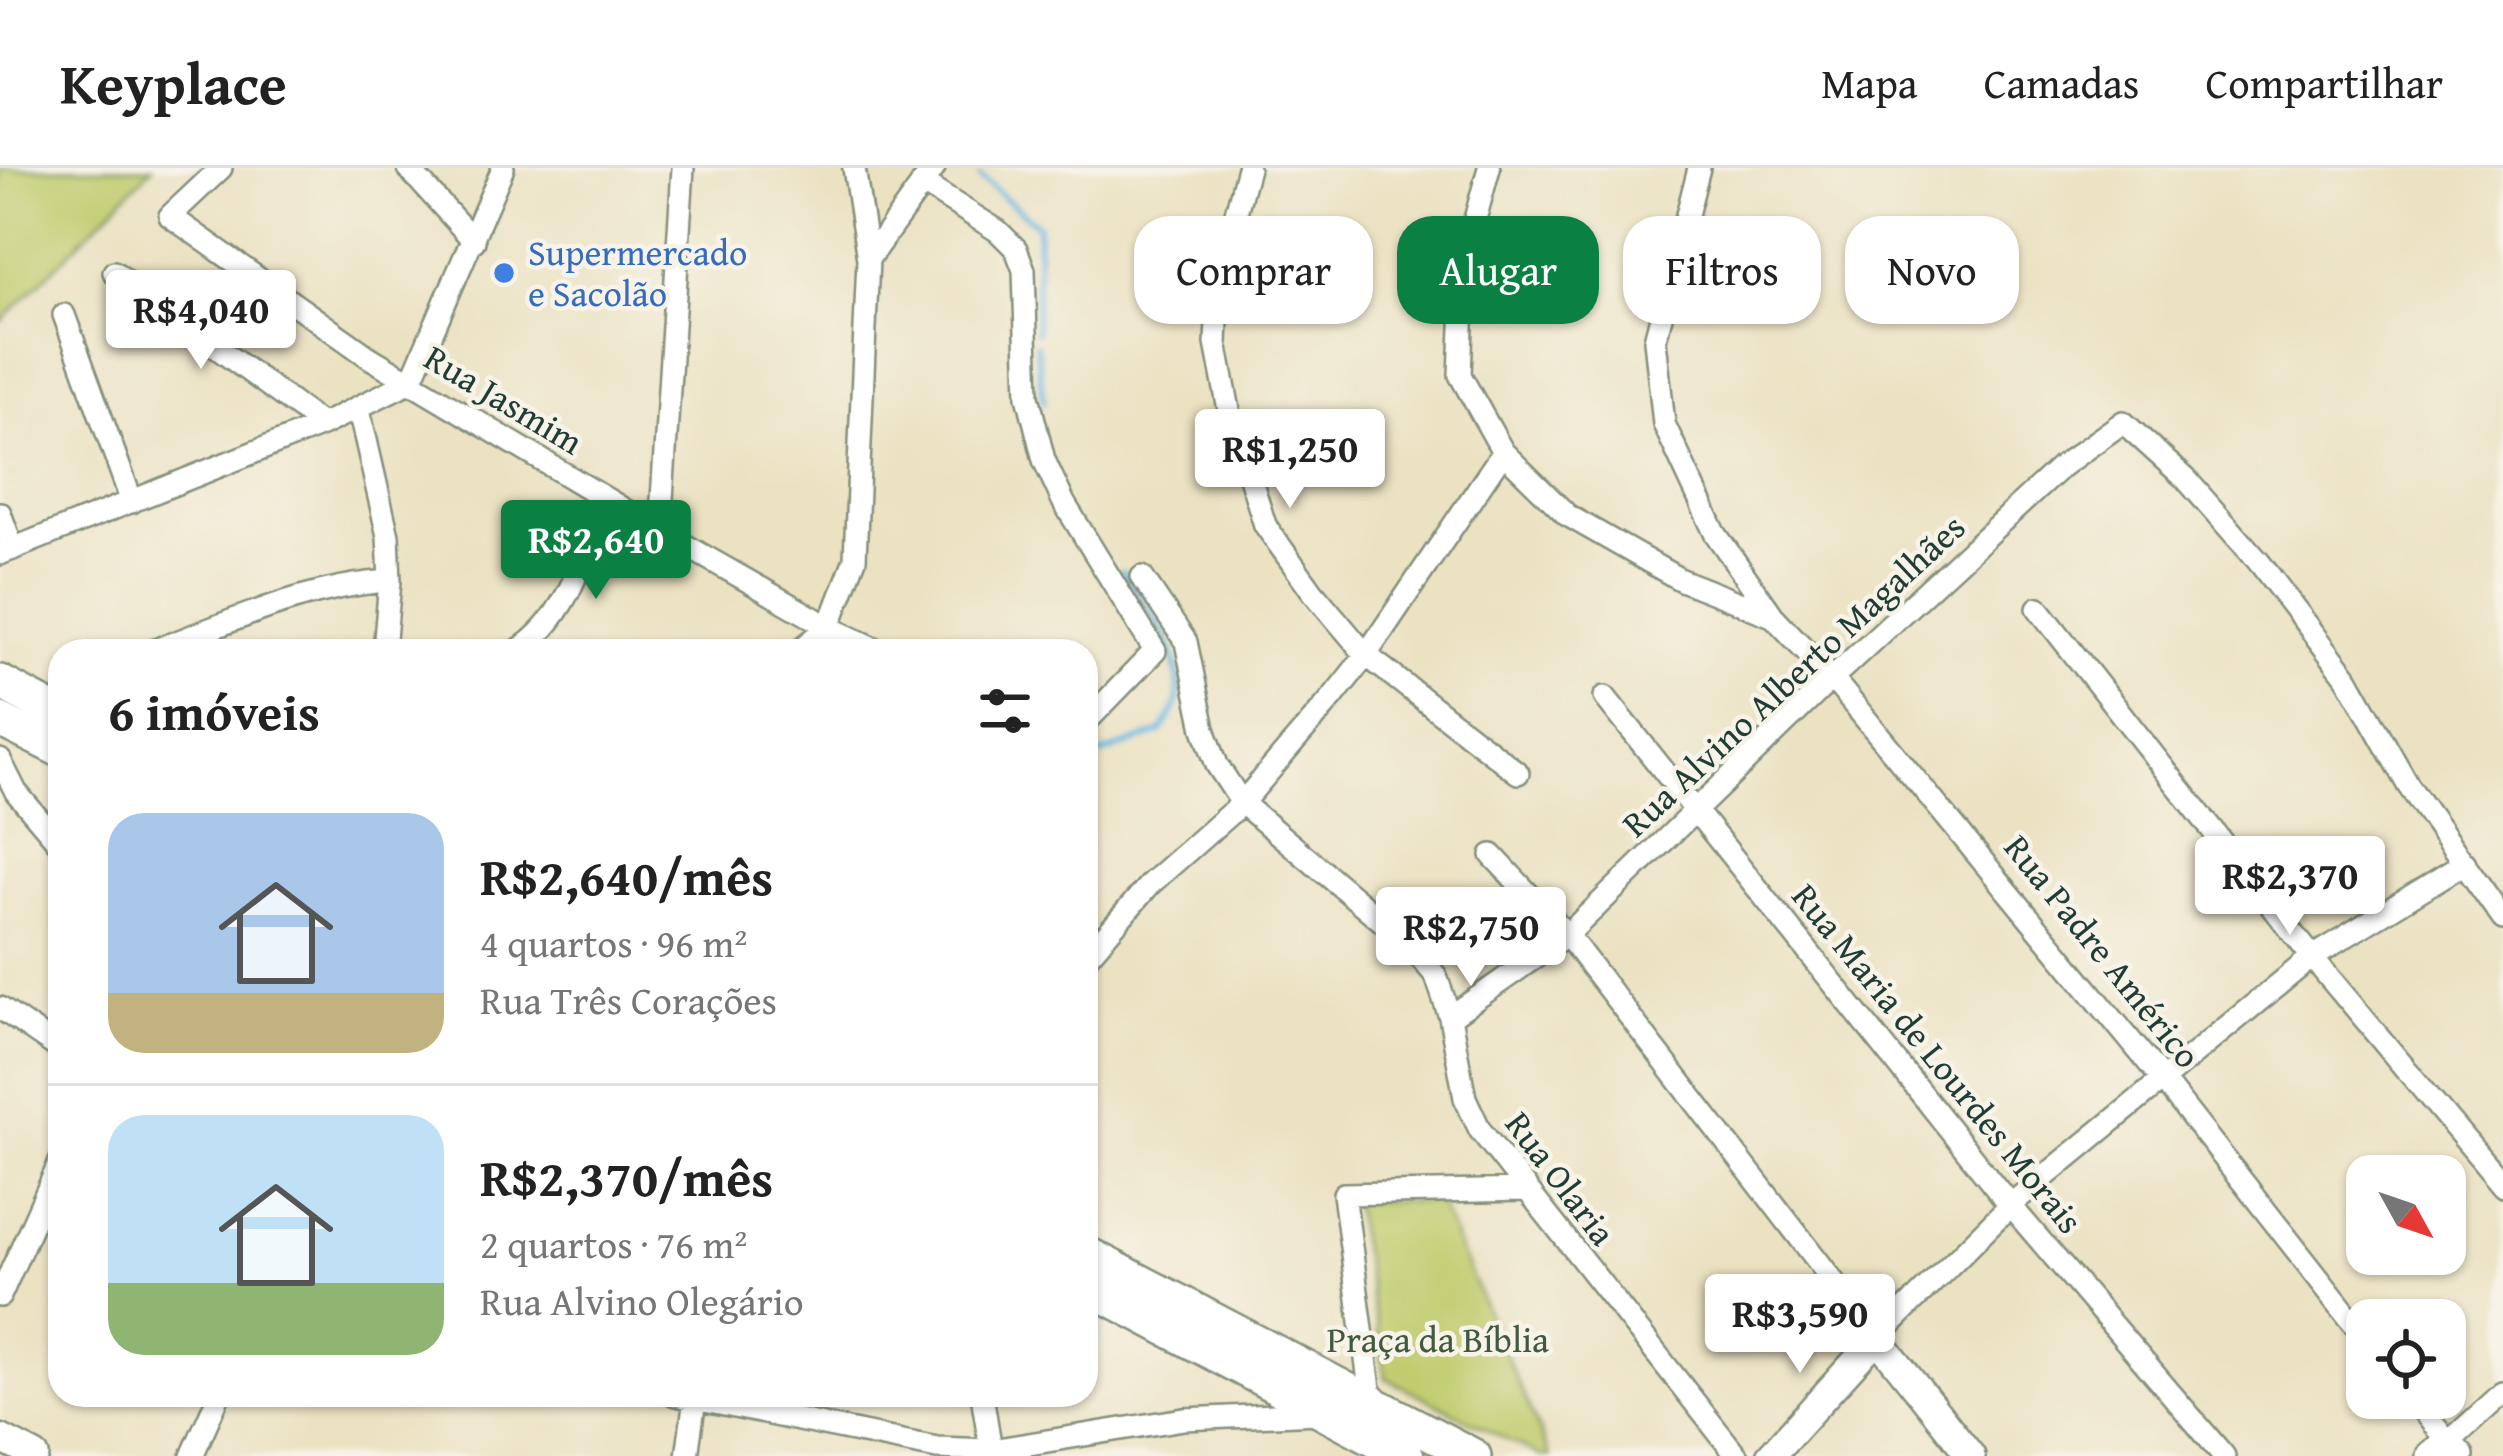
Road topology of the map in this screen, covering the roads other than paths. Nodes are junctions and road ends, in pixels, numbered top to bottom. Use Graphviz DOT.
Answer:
graph roads {
  1 [pos="221,168"];
  2 [pos="408,168"];
  3 [pos="503,168"];
  4 [pos="854,168"];
  5 [pos="1248,168"];
  6 [pos="1489,168"];
  7 [pos="1699,168"];
  8 [pos="682,169"];
  9 [pos="928,176"];
  10 [pos="474,241"];
  11 [pos="868,259"];
  12 [pos="114,272"];
  13 [pos="64,315"];
  14 [pos="411,381"];
  15 [pos="358,410"];
  16 [pos="322,425"];
  17 [pos="1504,452"];
  18 [pos="605,499"];
  19 [pos="132,502"];
  20 [pos="0,513"];
  21 [pos="660,531"];
  22 [pos="6,551"];
  23 [pos="1142,577"];
  24 [pos="390,581"];
  25 [pos="2038,608"];
  26 [pos="1773,616"];
  27 [pos="829,627"];
  28 [pos="185,639"];
  29 [pos="385,639"];
  30 [pos="536,639"];
  31 [pos="814,639"];
  32 [pos="855,639"];
  33 [pos="1366,655"];
  34 [pos="1832,678"];
  35 [pos="0,682"];
  36 [pos="1605,697"];
  37 [pos="48,702"];
  38 [pos="1098,710"];
  39 [pos="0,720"];
  40 [pos="48,744"];
  41 [pos="0,760"];
  42 [pos="1518,773"];
  43 [pos="1242,803"];
  44 [pos="1697,808"];
  45 [pos="48,830"];
  46 [pos="1492,854"];
  47 [pos="2465,863"];
  48 [pos="2503,920"];
  49 [pos="1567,935"];
  50 [pos="1098,944"];
  51 [pos="2312,957"];
  52 [pos="0,1008"];
  53 [pos="1450,1017"];
  54 [pos="48,1040"];
  55 [pos="2162,1079"];
  56 [pos="2503,1185"];
  57 [pos="48,1189"];
  58 [pos="1526,1190"];
  59 [pos="2010,1205"];
  60 [pos="1098,1259"];
  61 [pos="1098,1293"];
  62 [pos="0,1296"];
  63 [pos="2346,1313"];
  64 [pos="1876,1338"];
  65 [pos="2503,1393"];
  66 [pos="1372,1404"];
  67 [pos="213,1407"];
  68 [pos="685,1407"];
  69 [pos="776,1407"];
  70 [pos="984,1407"];
  71 [pos="1320,1413"];
  72 [pos="2426,1419"];
  73 [pos="0,1438"];
  74 [pos="992,1450"];
  75 [pos="2446,1452"];
  76 [pos="35,1456"];
  77 [pos="191,1456"];
  78 [pos="687,1456"];
  79 [pos="1407,1456"];
  80 [pos="1474,1456"];
  81 [pos="1738,1456"];
  82 [pos="1770,1456"];
  83 [pos="1971,1456"];
  84 [pos="2224,1456"];
  1 -- 14 [label="street, Rua Jasmim"];
  2 -- 10 [label="street"];
  3 -- 10 [label="street"];
  4 -- 11 [label="street"];
  5 -- 33 [label="street"];
  6 -- 17 [label="street"];
  7 -- 26 [label="street, Rua Padre Américo"];
  8 -- 21 [label="street"];
  9 -- 11 [label="street"];
  9 -- 38 [label="street"];
  10 -- 14 [label="street"];
  11 -- 27 [label="street"];
  12 -- 16 [label="street"];
  13 -- 19 [label="street"];
  14 -- 15 [label="street"];
  14 -- 18 [label="street, Rua Jasmim"];
  15 -- 16 [label="street"];
  15 -- 24 [label="street"];
  16 -- 19 [label="street"];
  17 -- 26 [label="street"];
  17 -- 33 [label="street"];
  18 -- 21 [label="street, Rua Jasmim"];
  18 -- 30 [label="street"];
  19 -- 22 [label="street"];
  20 -- 22 [label="street"];
  21 -- 27 [label="street, Rua Jasmim"];
  23 -- 43 [label="street, Rua Olaria"];
  24 -- 28 [label="street"];
  24 -- 29 [label="street"];
  25 -- 51 [label="street"];
  26 -- 34 [label="street, Rua Padre Américo"];
  27 -- 31 [label="street"];
  27 -- 32 [label="street, Rua Jasmim"];
  33 -- 42 [label="street"];
  33 -- 43 [label="street"];
  34 -- 44 [label="street, Rua Alvino Alberto Magalhães"];
  34 -- 47 [label="street, Rua Alvino Alberto Magalhães"];
  34 -- 55 [label="street, Rua Padre Américo"];
  35 -- 37 [label="main road"];
  36 -- 44 [label="street, Rua Maria de Lourdes Morais"];
  39 -- 40 [label="main road"];
  41 -- 45 [label="street"];
  43 -- 50 [label="street"];
  43 -- 53 [label="street, Rua Olaria"];
  44 -- 49 [label="street, Rua Alvino Alberto Magalhães"];
  44 -- 59 [label="street, Rua Maria de Lourdes Morais"];
  46 -- 49 [label="street"];
  47 -- 48 [label="street"];
  47 -- 51 [label="street"];
  49 -- 53 [label="street, Rua Alvino Alberto Magalhães"];
  49 -- 64 [label="street"];
  51 -- 55 [label="street"];
  51 -- 56 [label="street"];
  52 -- 54 [label="street"];
  53 -- 58 [label="street, Rua Olaria"];
  55 -- 59 [label="street"];
  55 -- 63 [label="street, Rua Padre Américo"];
  57 -- 62 [label="street"];
  58 -- 66 [label="street"];
  58 -- 81 [label="street, Rua Olaria"];
  59 -- 64 [label="street"];
  59 -- 84 [label="street, Rua Maria de Lourdes Morais"];
  60 -- 66 [label="main road"];
  61 -- 71 [label="main road"];
  64 -- 82 [label="street"];
  64 -- 83 [label="street"];
  65 -- 75 [label="street"];
  66 -- 80 [label="main road"];
  67 -- 77 [label="street"];
  68 -- 78 [label="street"];
  69 -- 74 [label="street"];
  70 -- 74 [label="street"];
  71 -- 74 [label="street"];
  71 -- 79 [label="main road"];
  72 -- 75 [label="street"];
  73 -- 76 [label="street"];
}
